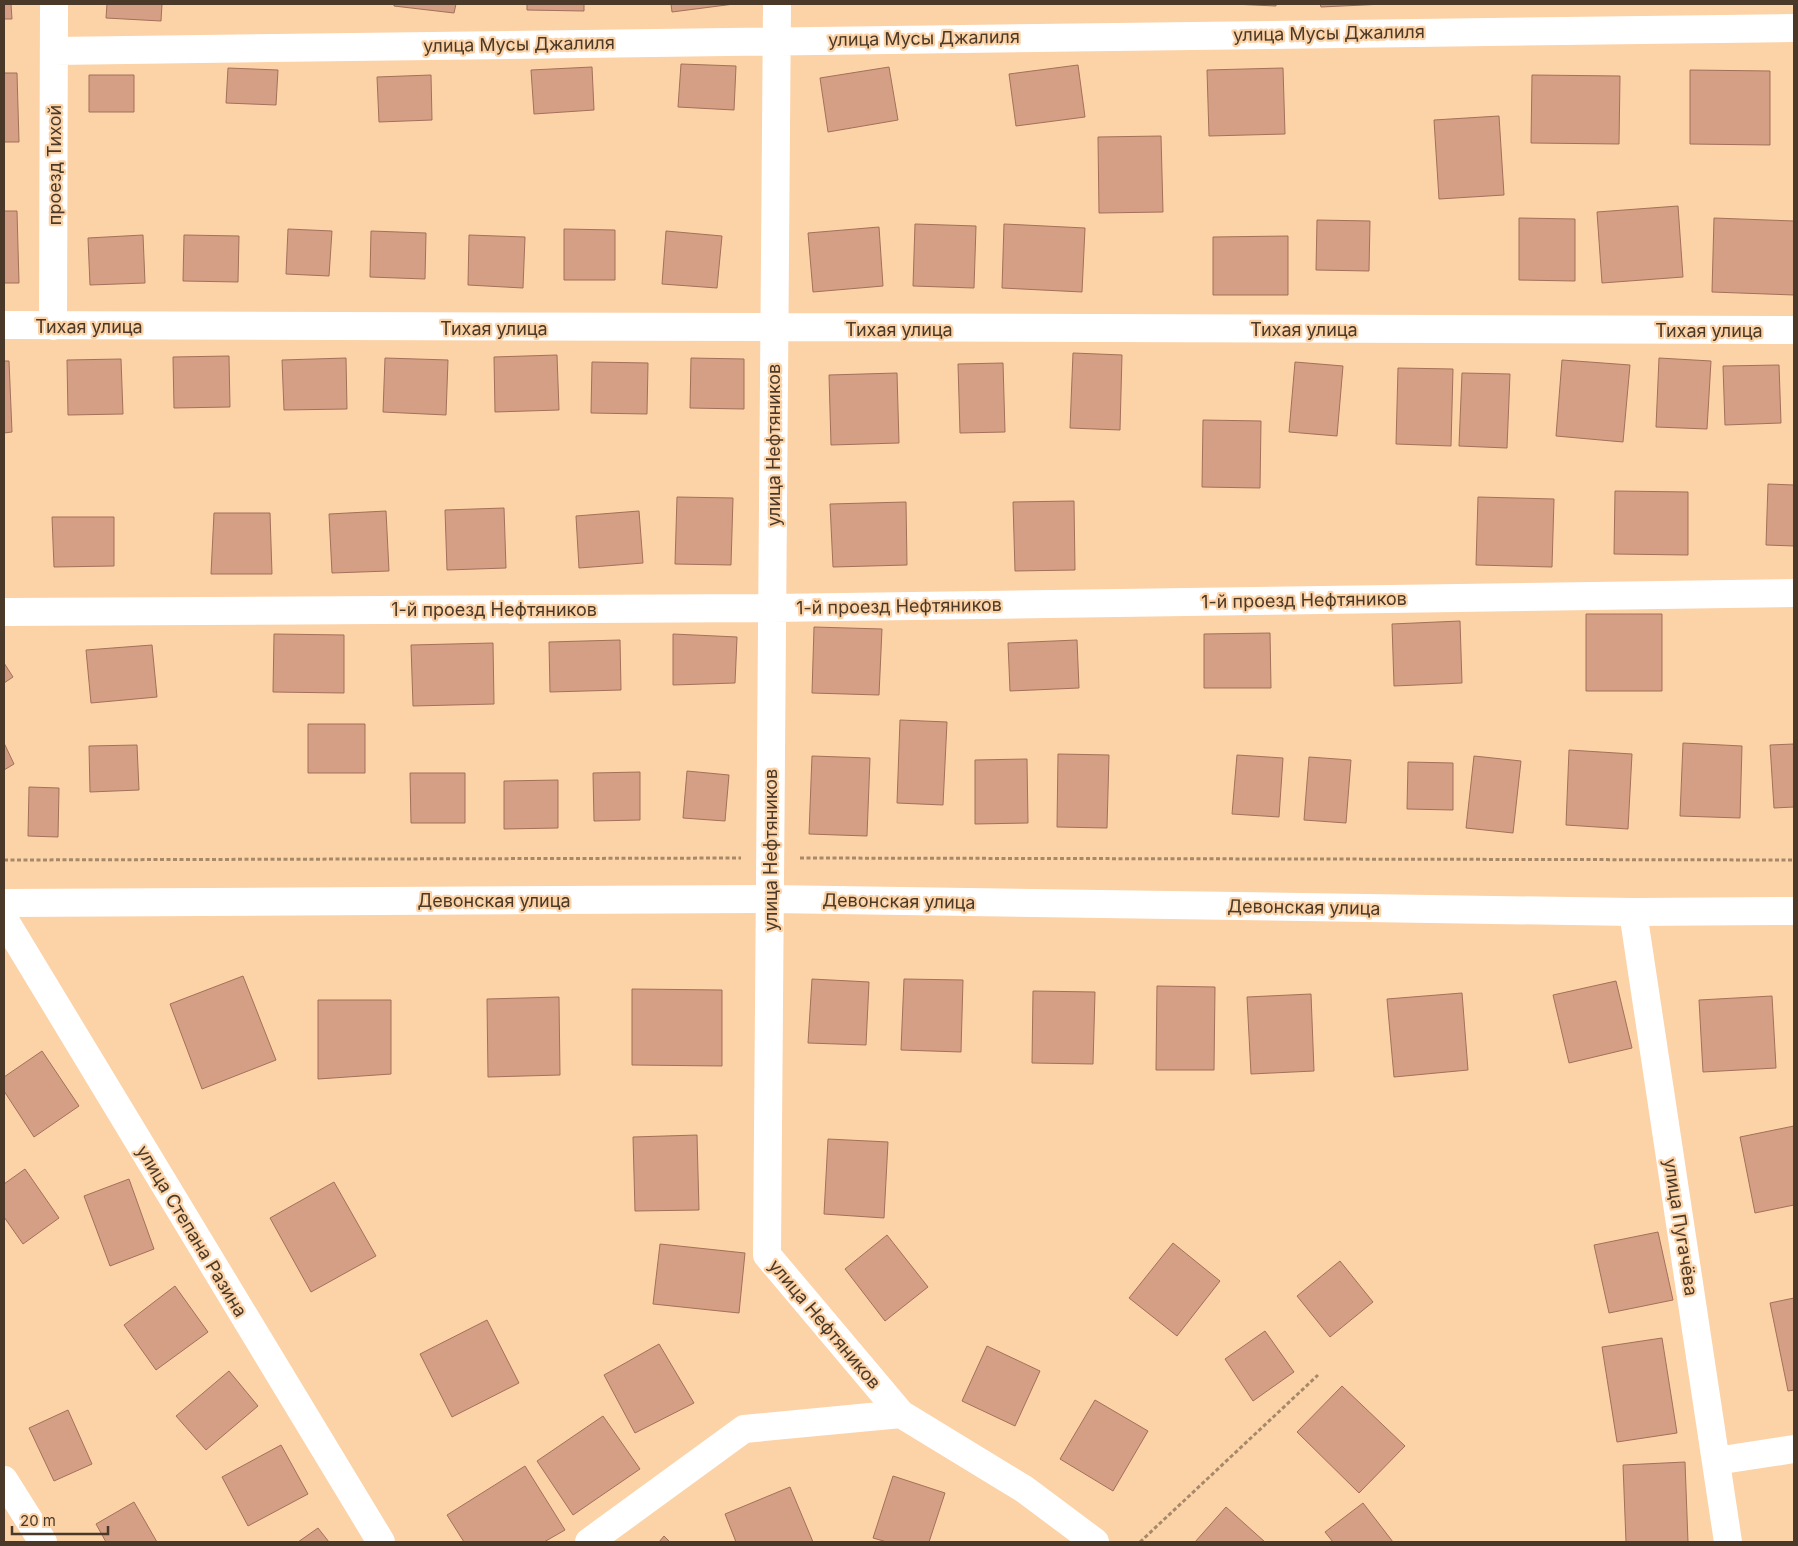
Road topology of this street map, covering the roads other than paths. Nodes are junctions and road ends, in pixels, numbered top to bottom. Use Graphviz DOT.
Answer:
graph roads {
  1 [pos="54,4"];
  2 [pos="777,4"];
  3 [pos="1794,28"];
  4 [pos="776,40"];
  5 [pos="54,51"];
  6 [pos="4,325"];
  7 [pos="53,326"];
  8 [pos="774,329"];
  9 [pos="1794,330"];
  10 [pos="1794,593"];
  11 [pos="772,608"];
  12 [pos="4,612"];
  13 [pos="770,899"];
  14 [pos="4,903"];
  15 [pos="1794,911"];
  16 [pos="1633,912"];
  17 [pos="4,919"];
  18 [pos="901,1414"];
  19 [pos="1794,1449"];
  20 [pos="1716,1462"];
  21 [pos="4,1480"];
  22 [pos="43,1542"];
  23 [pos="381,1542"];
  24 [pos="589,1542"];
  25 [pos="1095,1542"];
  26 [pos="1728,1542"];
  1 -- 5 [label="street, проезд Тихой"];
  2 -- 4 [label="street, улица Нефтяников"];
  3 -- 4 [label="street, улица Мусы Джалиля"];
  4 -- 5 [label="street, улица Мусы Джалиля"];
  4 -- 8 [label="street, улица Нефтяников"];
  5 -- 7 [label="street, проезд Тихой"];
  6 -- 7 [label="street, Тихая улица"];
  7 -- 8 [label="street, Тихая улица"];
  8 -- 9 [label="street, Тихая улица"];
  8 -- 11 [label="street, улица Нефтяников"];
  10 -- 11 [label="street, 1-й проезд Нефтяников"];
  11 -- 12 [label="street, 1-й проезд Нефтяников"];
  11 -- 13 [label="street, улица Нефтяников"];
  13 -- 14 [label="street, Девонская улица"];
  13 -- 16 [label="street, Девонская улица"];
  13 -- 18 [label="street, улица Нефтяников"];
  15 -- 16 [label="street, Девонская улица"];
  16 -- 20 [label="street, улица Пугачёва"];
  17 -- 23 [label="street, улица Степана Разина"];
  18 -- 24 [label="street"];
  18 -- 25 [label="street, улица Нефтяников"];
  19 -- 20 [label="street"];
  20 -- 26 [label="street, улица Пугачёва"];
  21 -- 22 [label="street"];
}
